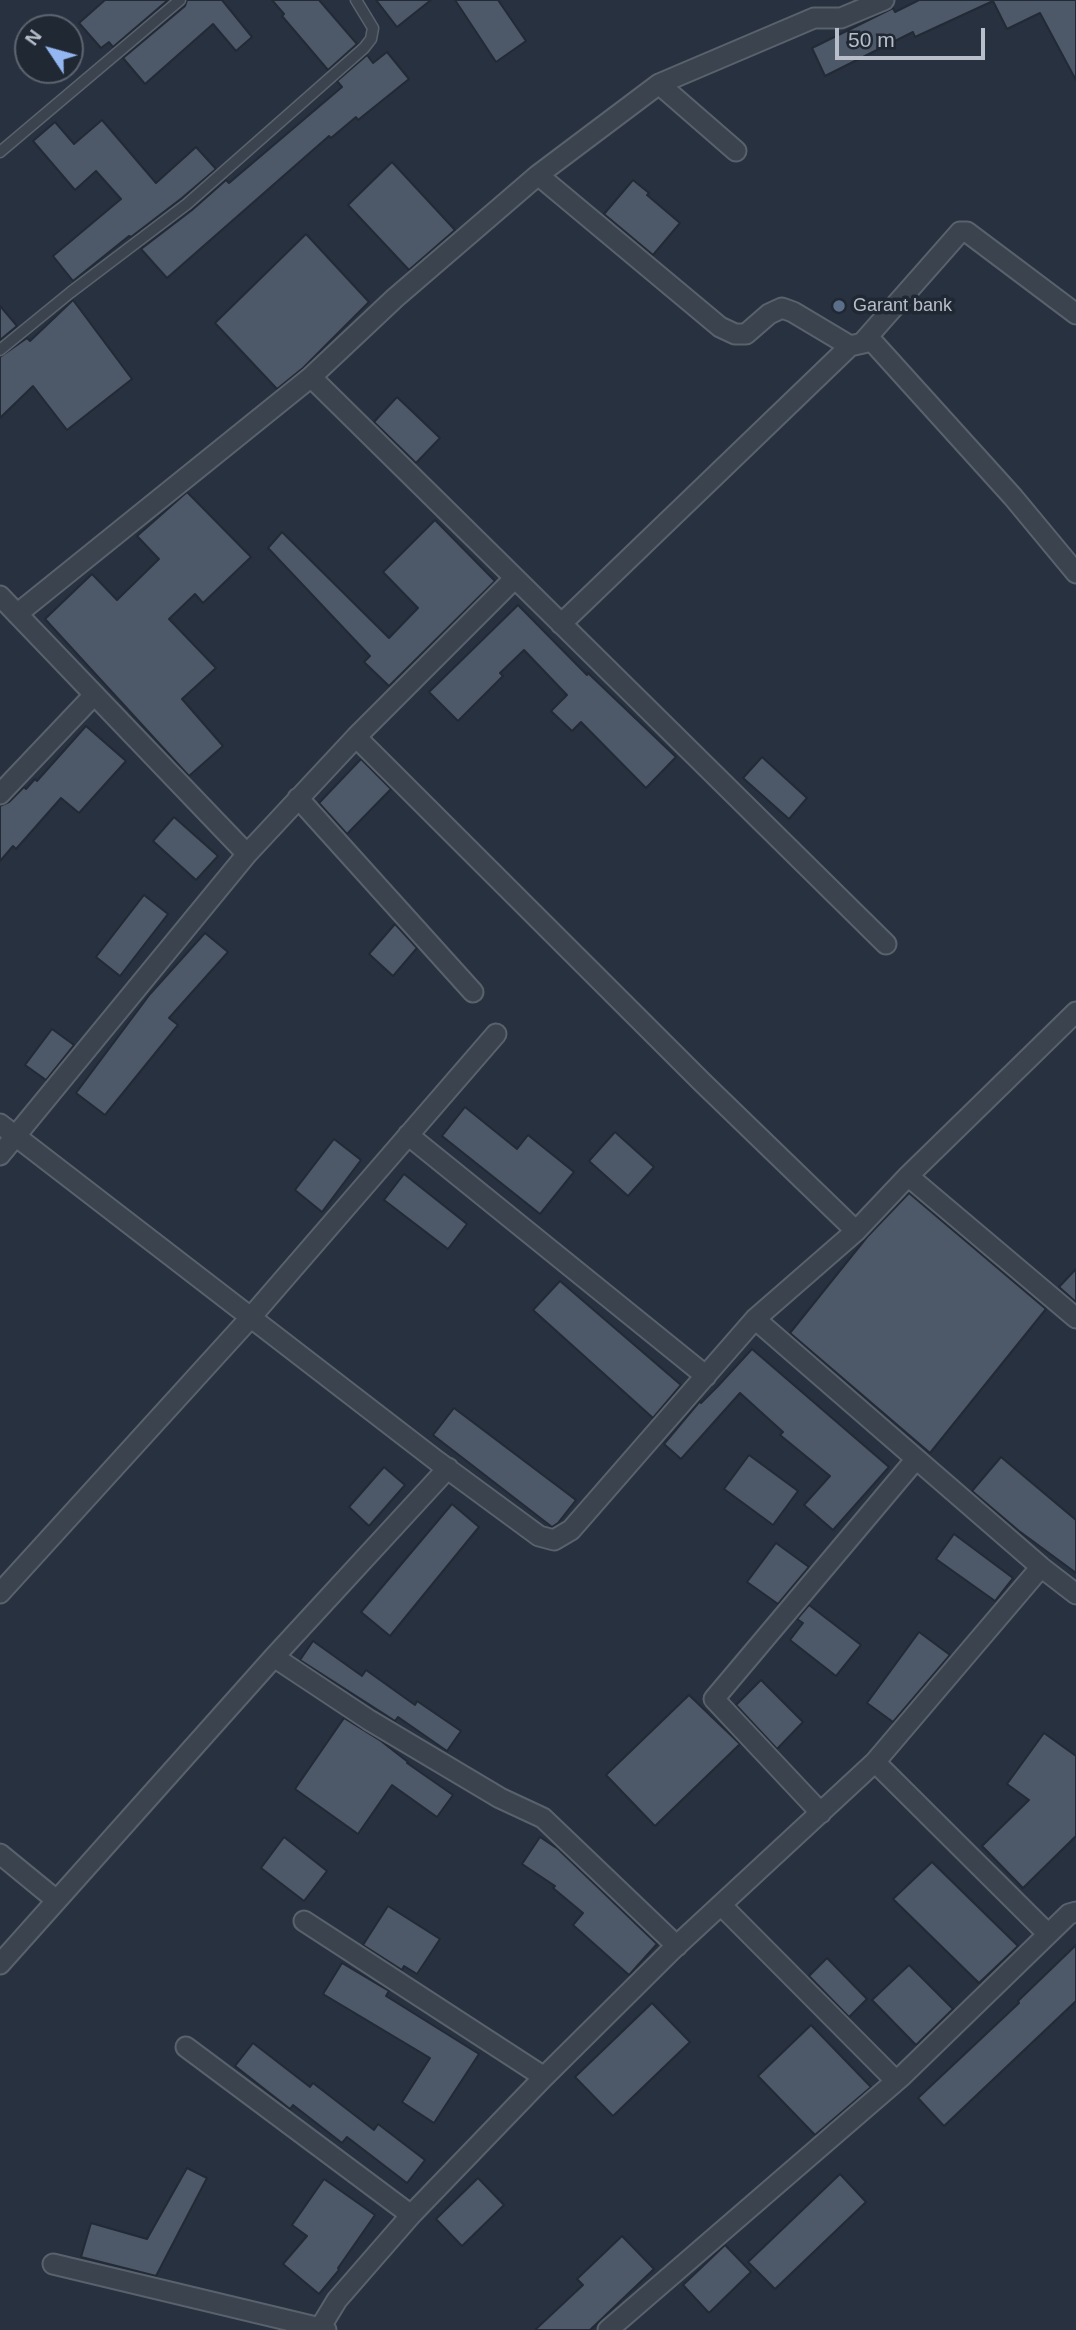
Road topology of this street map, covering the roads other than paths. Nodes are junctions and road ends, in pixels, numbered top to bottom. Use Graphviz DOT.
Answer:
graph roads {
  1 [pos="180,0"];
  2 [pos="884,0"];
  3 [pos="360,1"];
  4 [pos="659,84"];
  5 [pos="736,151"];
  6 [pos="0,152"];
  7 [pos="538,175"];
  8 [pos="1076,314"];
  9 [pos="856,344"];
  10 [pos="0,350"];
  11 [pos="311,377"];
  12 [pos="1076,573"];
  13 [pos="515,579"];
  14 [pos="0,596"];
  15 [pos="17,614"];
  16 [pos="561,624"];
  17 [pos="94,695"];
  18 [pos="356,737"];
  19 [pos="0,794"];
  20 [pos="298,798"];
  21 [pos="247,854"];
  22 [pos="886,944"];
  23 [pos="473,992"];
  24 [pos="1076,1013"];
  25 [pos="496,1034"];
  26 [pos="7,1130"];
  27 [pos="408,1135"];
  28 [pos="0,1155"];
  29 [pos="908,1176"];
  30 [pos="856,1231"];
  31 [pos="251,1317"];
  32 [pos="1076,1318"];
  33 [pos="755,1319"];
  34 [pos="706,1376"];
  35 [pos="916,1459"];
  36 [pos="448,1468"];
  37 [pos="1041,1567"];
  38 [pos="0,1593"];
  39 [pos="1076,1594"];
  40 [pos="274,1657"];
  41 [pos="875,1762"];
  42 [pos="821,1812"];
  43 [pos="0,1854"];
  44 [pos="55,1899"];
  45 [pos="721,1905"];
  46 [pos="1076,1912"];
  47 [pos="304,1921"];
  48 [pos="1048,1934"];
  49 [pos="677,1946"];
  50 [pos="0,1964"];
  51 [pos="186,2047"];
  52 [pos="544,2077"];
  53 [pos="895,2081"];
  54 [pos="411,2215"];
  55 [pos="53,2264"];
  56 [pos="323,2329"];
  57 [pos="608,2330"];
  1 -- 6 [label="lane"];
  2 -- 4 [label="street"];
  3 -- 10 [label="lane"];
  4 -- 5 [label="street"];
  4 -- 7 [label="street"];
  7 -- 9 [label="street"];
  7 -- 11 [label="street"];
  8 -- 9 [label="street"];
  9 -- 12 [label="street"];
  9 -- 16 [label="street"];
  11 -- 13 [label="street"];
  11 -- 15 [label="street"];
  13 -- 16 [label="street"];
  13 -- 18 [label="street"];
  14 -- 15 [label="street"];
  15 -- 17 [label="street"];
  16 -- 22 [label="street"];
  17 -- 19 [label="street"];
  17 -- 21 [label="street"];
  18 -- 20 [label="street"];
  18 -- 30 [label="street"];
  20 -- 21 [label="street"];
  20 -- 23 [label="street"];
  21 -- 26 [label="street"];
  24 -- 29 [label="street"];
  25 -- 27 [label="street"];
  26 -- 28 [label="street"];
  26 -- 31 [label="street"];
  27 -- 31 [label="street"];
  27 -- 34 [label="street"];
  29 -- 30 [label="street"];
  29 -- 32 [label="street"];
  30 -- 33 [label="street"];
  31 -- 36 [label="street"];
  31 -- 38 [label="street"];
  33 -- 34 [label="street"];
  33 -- 35 [label="street"];
  34 -- 36 [label="street"];
  35 -- 37 [label="street"];
  35 -- 42 [label="street"];
  36 -- 40 [label="street"];
  37 -- 39 [label="street"];
  37 -- 41 [label="street"];
  40 -- 44 [label="street"];
  40 -- 49 [label="street"];
  41 -- 42 [label="street"];
  41 -- 48 [label="street"];
  42 -- 45 [label="street"];
  43 -- 44 [label="street"];
  44 -- 50 [label="street"];
  45 -- 49 [label="street"];
  45 -- 53 [label="street"];
  46 -- 48 [label="street"];
  47 -- 52 [label="street"];
  48 -- 53 [label="street"];
  49 -- 52 [label="street"];
  51 -- 54 [label="street"];
  52 -- 54 [label="street"];
  53 -- 57 [label="street"];
  54 -- 56 [label="street"];
  55 -- 56 [label="street"];
}
